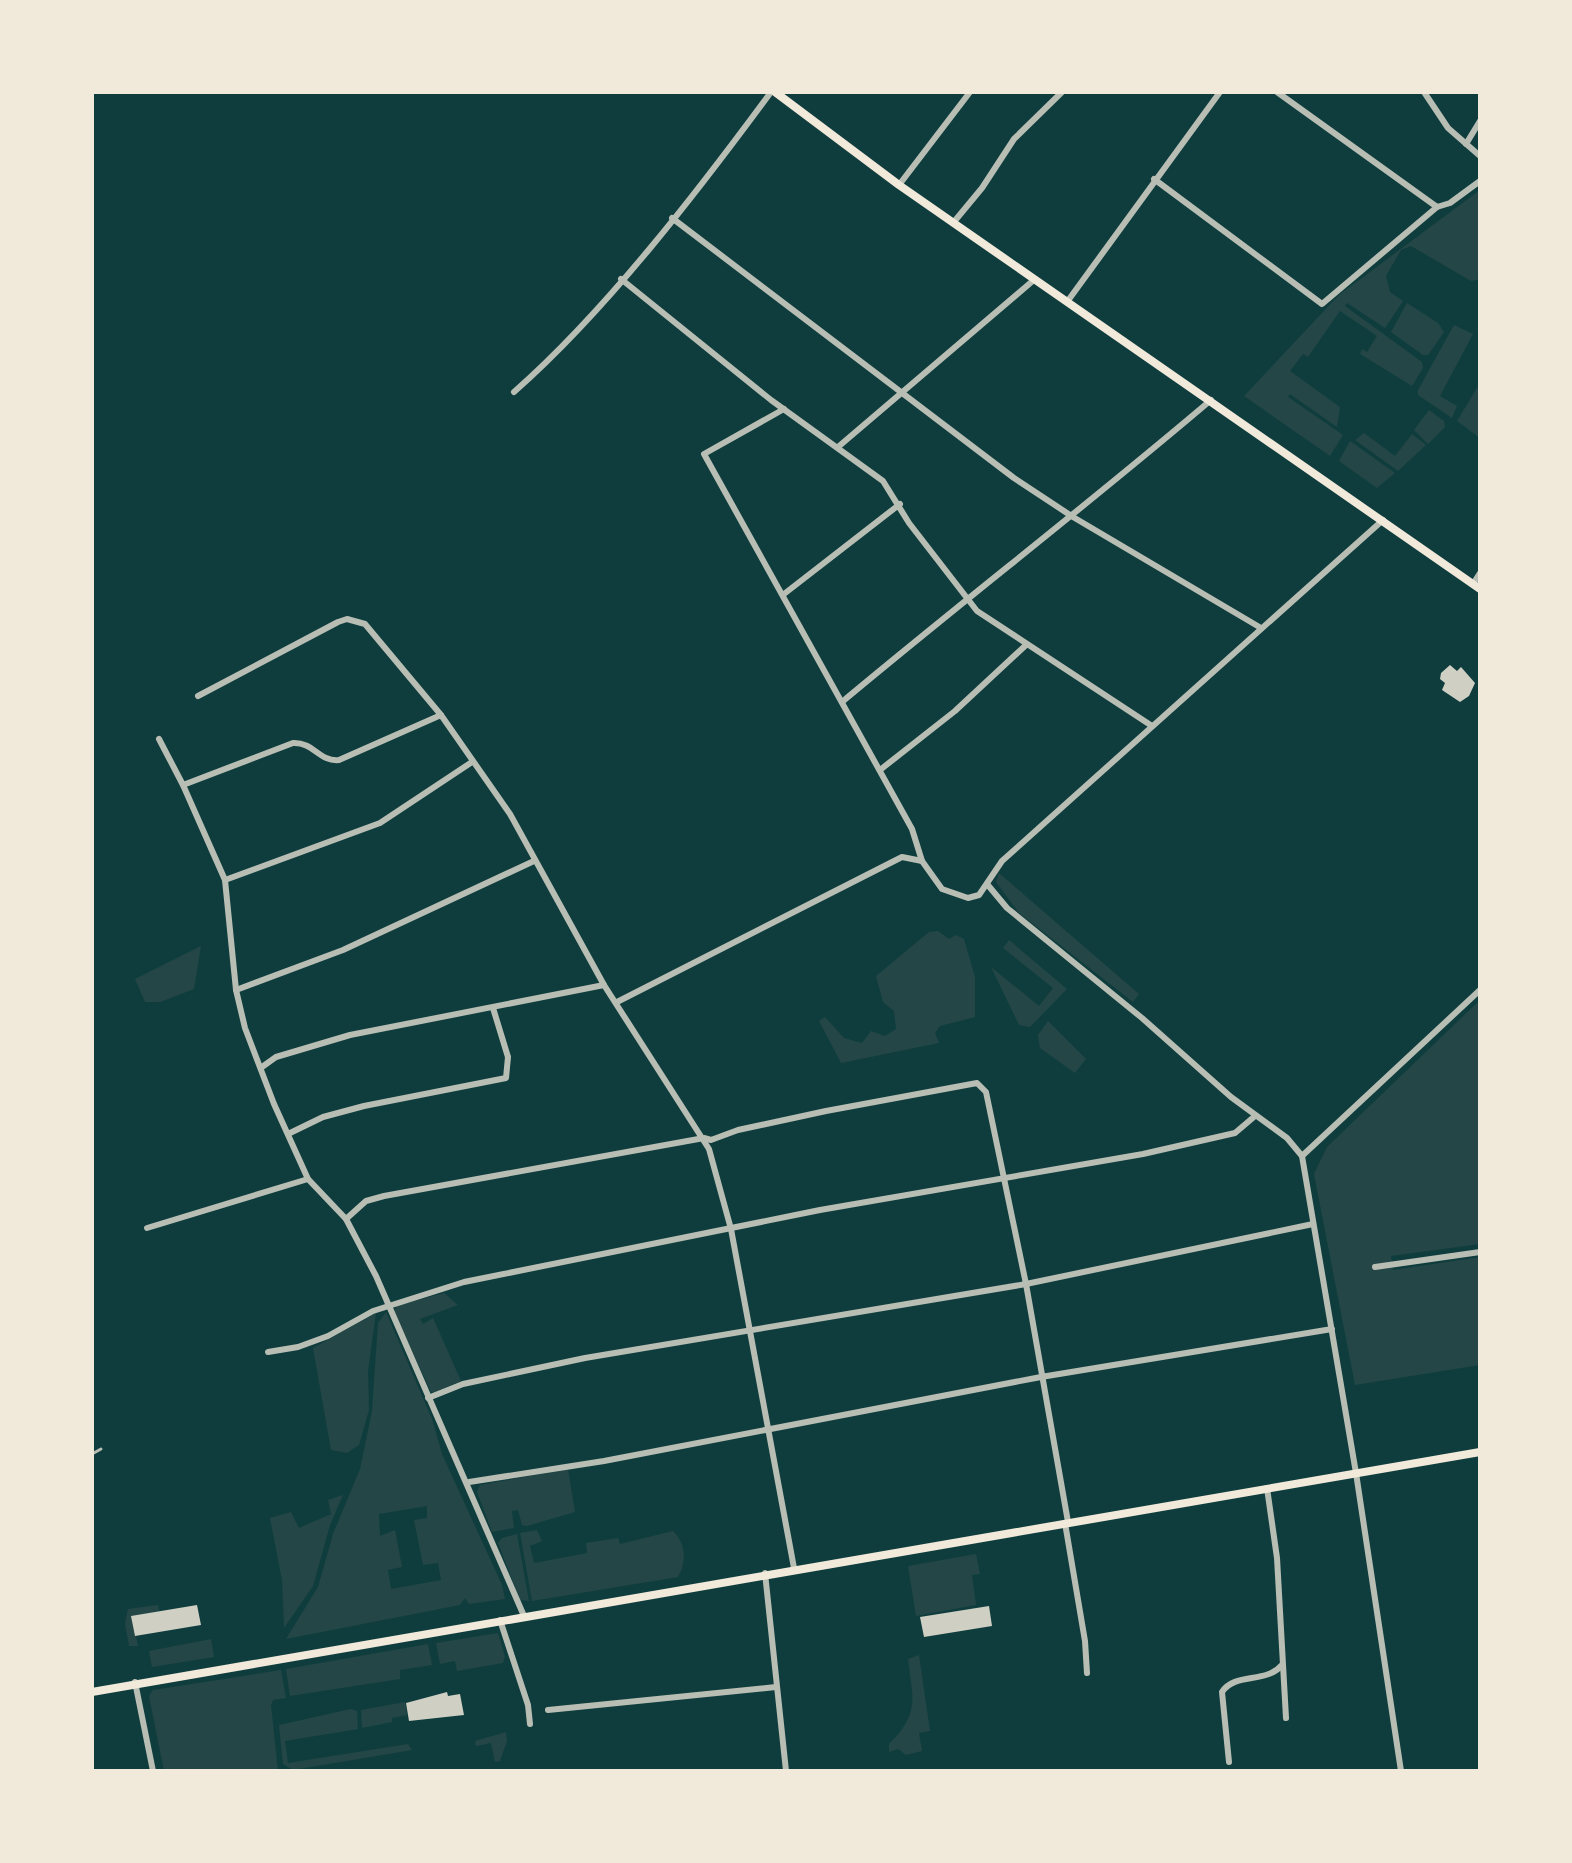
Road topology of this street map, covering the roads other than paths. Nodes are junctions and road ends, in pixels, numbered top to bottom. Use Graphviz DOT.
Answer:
graph roads {
  1 [pos="773,92"];
  2 [pos="970,92"];
  3 [pos="1062,92"];
  4 [pos="1220,92"];
  5 [pos="1277,92"];
  6 [pos="1424,92"];
  7 [pos="1480,121"];
  8 [pos="1466,144"];
  9 [pos="1480,156"];
  10 [pos="1154,179"];
  11 [pos="1480,181"];
  12 [pos="899,185"];
  13 [pos="1437,207"];
  14 [pos="672,218"];
  15 [pos="953,223"];
  16 [pos="621,279"];
  17 [pos="1035,279"];
  18 [pos="1067,302"];
  19 [pos="902,391"];
  20 [pos="514,392"];
  21 [pos="1211,400"];
  22 [pos="784,409"];
  23 [pos="838,447"];
  24 [pos="900,504"];
  25 [pos="1073,517"];
  26 [pos="1383,520"];
  27 [pos="1480,573"];
  28 [pos="1476,586"];
  29 [pos="784,594"];
  30 [pos="966,598"];
  31 [pos="1261,628"];
  32 [pos="1026,645"];
  33 [pos="198,696"];
  34 [pos="842,702"];
  35 [pos="441,715"];
  36 [pos="1152,726"];
  37 [pos="159,739"];
  38 [pos="472,762"];
  39 [pos="880,770"];
  40 [pos="183,785"];
  41 [pos="534,861"];
  42 [pos="922,861"];
  43 [pos="225,880"];
  44 [pos="987,884"];
  45 [pos="604,985"];
  46 [pos="236,990"];
  47 [pos="1480,990"];
  48 [pos="617,1002"];
  49 [pos="493,1008"];
  50 [pos="262,1067"];
  51 [pos="1255,1116"];
  52 [pos="290,1133"];
  53 [pos="704,1138"];
  54 [pos="1302,1156"];
  55 [pos="308,1179"];
  56 [pos="1002,1180"];
  57 [pos="346,1219"];
  58 [pos="1313,1224"];
  59 [pos="147,1228"];
  60 [pos="731,1229"];
  61 [pos="1480,1252"];
  62 [pos="1375,1267"];
  63 [pos="1026,1284"];
  64 [pos="388,1306"];
  65 [pos="750,1329"];
  66 [pos="1332,1329"];
  67 [pos="268,1352"];
  68 [pos="1041,1377"];
  69 [pos="428,1398"];
  70 [pos="768,1427"];
  71 [pos="101,1449"];
  72 [pos="1480,1452"];
  73 [pos="92,1454"];
  74 [pos="1356,1473"];
  75 [pos="469,1482"];
  76 [pos="1267,1488"];
  77 [pos="1067,1522"];
  78 [pos="794,1568"];
  79 [pos="765,1573"];
  80 [pos="524,1616"];
  81 [pos="500,1620"];
  82 [pos="1282,1665"];
  83 [pos="1087,1673"];
  84 [pos="135,1682"];
  85 [pos="776,1687"];
  86 [pos="92,1692"];
  87 [pos="548,1710"];
  88 [pos="1286,1718"];
  89 [pos="530,1724"];
  90 [pos="1229,1762"];
  91 [pos="153,1771"];
  92 [pos="786,1771"];
  93 [pos="1401,1771"];
  1 -- 12 [label="main road"];
  1 -- 14 [label="street"];
  2 -- 12 [label="street"];
  3 -- 15 [label="street"];
  4 -- 10 [label="street"];
  5 -- 13 [label="street"];
  6 -- 8 [label="street"];
  7 -- 8 [label="street"];
  8 -- 9 [label="street"];
  10 -- 13 [label="street"];
  10 -- 18 [label="street"];
  11 -- 13 [label="street"];
  12 -- 15 [label="main road"];
  14 -- 16 [label="street"];
  14 -- 19 [label="street"];
  15 -- 17 [label="main road"];
  16 -- 20 [label="street"];
  16 -- 22 [label="street"];
  17 -- 18 [label="main road"];
  17 -- 19 [label="street"];
  18 -- 21 [label="main road"];
  19 -- 23 [label="street"];
  19 -- 25 [label="street"];
  21 -- 25 [label="street"];
  21 -- 26 [label="main road"];
  22 -- 23 [label="street"];
  22 -- 29 [label="street"];
  23 -- 24 [label="street"];
  24 -- 29 [label="street"];
  24 -- 30 [label="street"];
  25 -- 30 [label="street"];
  25 -- 31 [label="street"];
  26 -- 28 [label="main road"];
  26 -- 31 [label="street"];
  27 -- 28 [label="street"];
  29 -- 34 [label="street"];
  30 -- 32 [label="street"];
  30 -- 34 [label="street"];
  31 -- 36 [label="street"];
  32 -- 36 [label="street"];
  32 -- 39 [label="street"];
  33 -- 35 [label="street"];
  34 -- 39 [label="street"];
  35 -- 38 [label="street"];
  35 -- 40 [label="street"];
  36 -- 44 [label="street"];
  37 -- 40 [label="street"];
  38 -- 41 [label="street"];
  38 -- 43 [label="street"];
  39 -- 42 [label="street"];
  40 -- 43 [label="street"];
  41 -- 45 [label="street"];
  41 -- 46 [label="street"];
  42 -- 44 [label="street"];
  42 -- 48 [label="street"];
  43 -- 46 [label="street"];
  44 -- 51 [label="street"];
  45 -- 48 [label="street"];
  45 -- 49 [label="street"];
  46 -- 50 [label="street"];
  47 -- 54 [label="street"];
  48 -- 53 [label="street"];
  49 -- 50 [label="street"];
  49 -- 52 [label="street"];
  50 -- 52 [label="street"];
  51 -- 54 [label="street"];
  51 -- 56 [label="street"];
  52 -- 55 [label="street"];
  53 -- 56 [label="street"];
  53 -- 57 [label="street"];
  53 -- 60 [label="street"];
  54 -- 58 [label="street"];
  55 -- 57 [label="street"];
  55 -- 59 [label="street"];
  56 -- 60 [label="street"];
  56 -- 63 [label="street"];
  57 -- 64 [label="street"];
  58 -- 63 [label="street"];
  58 -- 66 [label="street"];
  60 -- 64 [label="street"];
  60 -- 65 [label="street"];
  61 -- 62 [label="street"];
  63 -- 65 [label="street"];
  63 -- 68 [label="street"];
  64 -- 67 [label="street"];
  64 -- 69 [label="street"];
  65 -- 69 [label="street"];
  65 -- 70 [label="street"];
  66 -- 68 [label="street"];
  66 -- 74 [label="street"];
  68 -- 70 [label="street"];
  68 -- 77 [label="street"];
  69 -- 75 [label="street"];
  70 -- 75 [label="street"];
  70 -- 78 [label="street"];
  71 -- 73 [label="lane"];
  72 -- 74 [label="main road"];
  74 -- 76 [label="main road"];
  74 -- 93 [label="street"];
  75 -- 80 [label="street"];
  76 -- 77 [label="main road"];
  76 -- 82 [label="street"];
  77 -- 78 [label="main road"];
  77 -- 83 [label="street"];
  78 -- 79 [label="main road"];
  79 -- 80 [label="main road"];
  79 -- 85 [label="street"];
  80 -- 81 [label="main road"];
  81 -- 84 [label="main road"];
  81 -- 89 [label="street"];
  82 -- 88 [label="street"];
  82 -- 90 [label="street"];
  84 -- 86 [label="main road"];
  84 -- 91 [label="street"];
  85 -- 87 [label="street"];
  85 -- 92 [label="street"];
}
